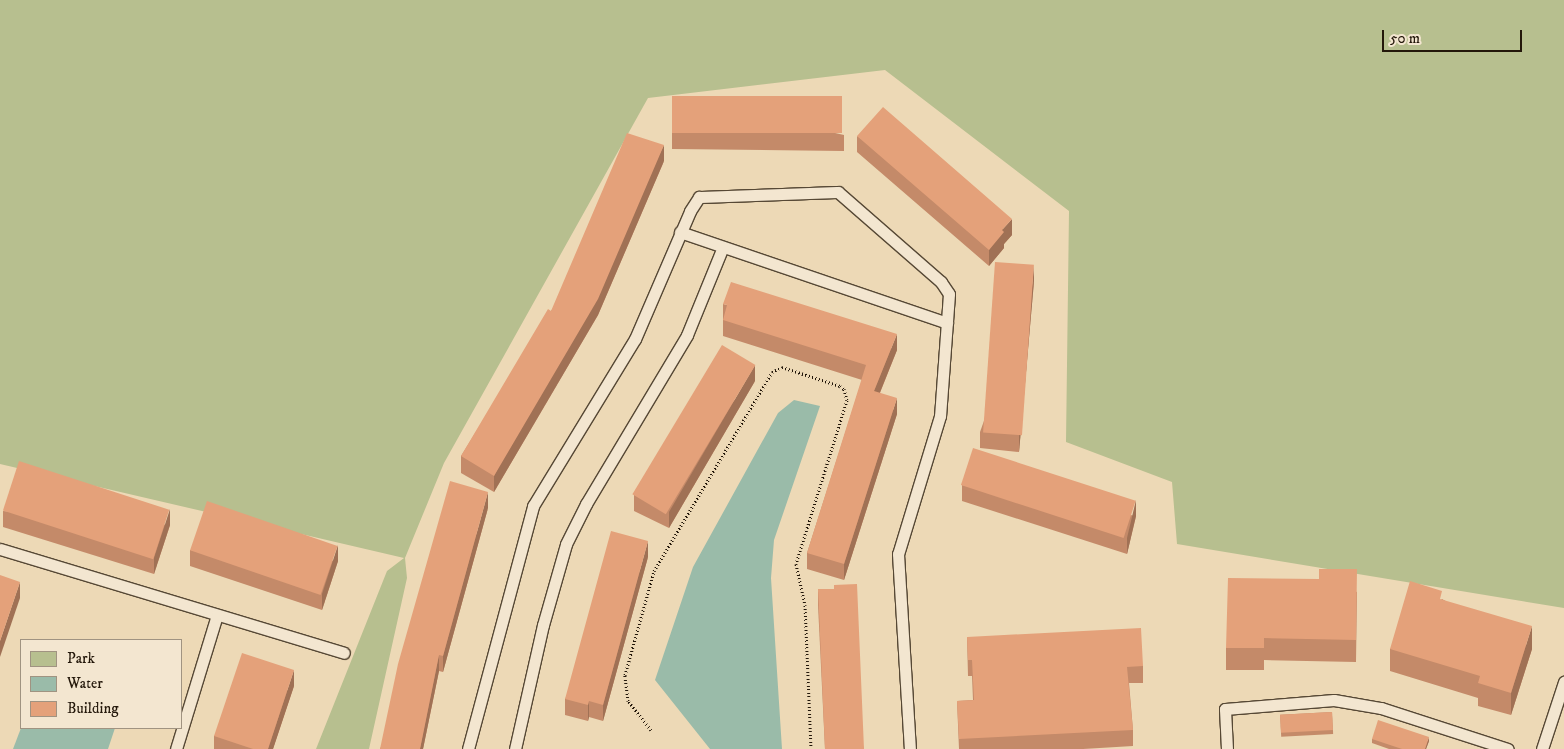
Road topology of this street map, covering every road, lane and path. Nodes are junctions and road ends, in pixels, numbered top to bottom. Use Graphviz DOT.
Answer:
graph roads {
  1 [pos="680,232"];
  2 [pos="723,247"];
  3 [pos="947,323"];
  4 [pos="0,549"];
  5 [pos="218,615"];
  6 [pos="344,653"];
  7 [pos="1564,682"];
  8 [pos="651,730"];
  9 [pos="176,749"];
  10 [pos="468,749"];
  11 [pos="515,749"];
  12 [pos="812,749"];
  13 [pos="910,749"];
  14 [pos="1227,749"];
  15 [pos="1508,749"];
  16 [pos="1542,749"];
  1 -- 2 [label="lane"];
  1 -- 3 [label="lane"];
  1 -- 10 [label="lane"];
  2 -- 3 [label="lane"];
  2 -- 11 [label="lane"];
  3 -- 13 [label="lane"];
  4 -- 5 [label="lane"];
  5 -- 6 [label="lane"];
  5 -- 9 [label="lane"];
  7 -- 16 [label="lane"];
  8 -- 12 [label="path"];
  14 -- 15 [label="lane"];
}
